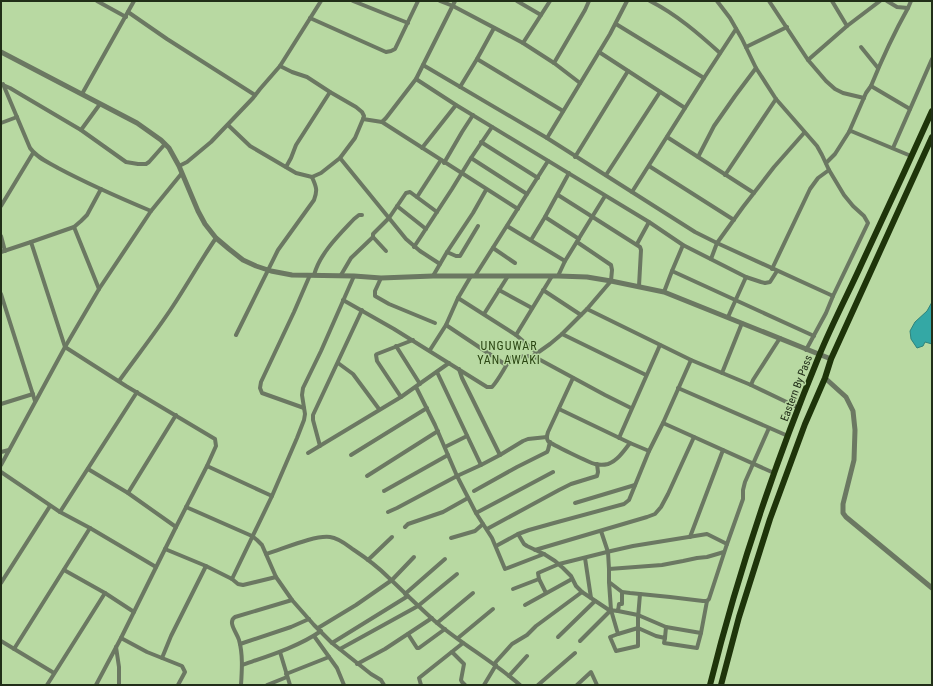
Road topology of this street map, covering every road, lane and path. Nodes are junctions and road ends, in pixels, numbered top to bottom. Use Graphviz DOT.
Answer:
graph roads {
  1 [pos="97,1"];
  2 [pos="134,1"];
  3 [pos="321,1"];
  4 [pos="353,1"];
  5 [pos="418,1"];
  6 [pos="440,1"];
  7 [pos="455,1"];
  8 [pos="517,1"];
  9 [pos="550,1"];
  10 [pos="589,1"];
  11 [pos="628,1"];
  12 [pos="650,1"];
  13 [pos="717,1"];
  14 [pos="769,1"];
  15 [pos="832,1"];
  16 [pos="880,1"];
  17 [pos="887,1"];
  18 [pos="911,1"];
  19 [pos="453,6"];
  20 [pos="908,8"];
  21 [pos="127,15"];
  22 [pos="541,15"];
  23 [pos="310,18"];
  24 [pos="408,23"];
  25 [pos="616,24"];
  26 [pos="847,26"];
  27 [pos="787,27"];
  28 [pos="494,28"];
  29 [pos="736,29"];
  30 [pos="523,43"];
  31 [pos="746,47"];
  32 [pos="860,47"];
  33 [pos="1,52"];
  34 [pos="599,52"];
  35 [pos="720,54"];
  36 [pos="477,59"];
  37 [pos="932,59"];
  38 [pos="808,60"];
  39 [pos="554,63"];
  40 [pos="423,65"];
  41 [pos="280,66"];
  42 [pos="756,68"];
  43 [pos="878,68"];
  44 [pos="628,71"];
  45 [pos="704,78"];
  46 [pos="416,79"];
  47 [pos="580,83"];
  48 [pos="2,84"];
  49 [pos="871,86"];
  50 [pos="460,87"];
  51 [pos="330,92"];
  52 [pos="660,92"];
  53 [pos="82,94"];
  54 [pos="255,95"];
  55 [pos="864,98"];
  56 [pos="776,99"];
  57 [pos="100,104"];
  58 [pos="456,104"];
  59 [pos="685,108"];
  60 [pos="910,109"];
  61 [pos="563,111"];
  62 [pos="932,111"];
  63 [pos="473,115"];
  64 [pos="17,117"];
  65 [pos="363,119"];
  66 [pos="382,122"];
  67 [pos="1,123"];
  68 [pos="228,125"];
  69 [pos="492,127"];
  70 [pos="81,130"];
  71 [pos="849,132"];
  72 [pos="804,133"];
  73 [pos="667,137"];
  74 [pos="932,137"];
  75 [pos="547,138"];
  76 [pos="481,142"];
  77 [pos="165,144"];
  78 [pos="422,148"];
  79 [pos="893,148"];
  80 [pos="33,152"];
  81 [pos="911,156"];
  82 [pos="576,157"];
  83 [pos="698,157"];
  84 [pos="340,158"];
  85 [pos="471,158"];
  86 [pos="548,161"];
  87 [pos="443,162"];
  88 [pos="826,163"];
  89 [pos="179,166"];
  90 [pos="649,166"];
  91 [pos="286,167"];
  92 [pos="829,170"];
  93 [pos="182,173"];
  94 [pos="569,173"];
  95 [pos="462,174"];
  96 [pos="606,175"];
  97 [pos="725,175"];
  98 [pos="312,177"];
  99 [pos="538,178"];
  100 [pos="100,189"];
  101 [pos="486,190"];
  102 [pos="632,192"];
  103 [pos="754,193"];
  104 [pos="527,194"];
  105 [pos="558,195"];
  106 [pos="605,196"];
  107 [pos="417,197"];
  108 [pos="1,206"];
  109 [pos="397,206"];
  110 [pos="518,210"];
  111 [pos="151,211"];
  112 [pos="437,212"];
  113 [pos="362,215"];
  114 [pos="545,217"];
  115 [pos="592,217"];
  116 [pos="389,218"];
  117 [pos="734,220"];
  118 [pos="649,222"];
  119 [pos="478,226"];
  120 [pos="507,226"];
  121 [pos="74,227"];
  122 [pos="426,228"];
  123 [pos="1,236"];
  124 [pos="373,237"];
  125 [pos="216,238"];
  126 [pos="531,240"];
  127 [pos="578,240"];
  128 [pos="31,242"];
  129 [pos="717,243"];
  130 [pos="637,244"];
  131 [pos="683,245"];
  132 [pos="414,246"];
  133 [pos="493,248"];
  134 [pos="3,252"];
  135 [pos="386,252"];
  136 [pos="447,252"];
  137 [pos="711,259"];
  138 [pos="565,261"];
  139 [pos="515,263"];
  140 [pos="440,264"];
  141 [pos="772,269"];
  142 [pos="268,270"];
  143 [pos="672,270"];
  144 [pos="777,271"];
  145 [pos="312,275"];
  146 [pos="341,275"];
  147 [pos="354,276"];
  148 [pos="433,276"];
  149 [pos="473,276"];
  150 [pos="508,276"];
  151 [pos="552,276"];
  152 [pos="558,276"];
  153 [pos="746,277"];
  154 [pos="381,278"];
  155 [pos="611,281"];
  156 [pos="639,286"];
  157 [pos="99,289"];
  158 [pos="499,290"];
  159 [pos="543,290"];
  160 [pos="664,292"];
  161 [pos="1,294"];
  162 [pos="833,296"];
  163 [pos="458,298"];
  164 [pos="344,300"];
  165 [pos="735,300"];
  166 [pos="532,308"];
  167 [pos="587,309"];
  168 [pos="362,310"];
  169 [pos="484,314"];
  170 [pos="581,315"];
  171 [pos="728,317"];
  172 [pos="435,323"];
  173 [pos="742,323"];
  174 [pos="446,325"];
  175 [pos="562,334"];
  176 [pos="236,335"];
  177 [pos="516,335"];
  178 [pos="814,336"];
  179 [pos="780,338"];
  180 [pos="413,340"];
  181 [pos="660,345"];
  182 [pos="396,346"];
  183 [pos="65,347"];
  184 [pos="430,350"];
  185 [pos="806,350"];
  186 [pos="537,353"];
  187 [pos="820,355"];
  188 [pos="533,356"];
  189 [pos="831,359"];
  190 [pos="691,360"];
  191 [pos="338,363"];
  192 [pos="449,363"];
  193 [pos="506,365"];
  194 [pos="459,369"];
  195 [pos="437,372"];
  196 [pos="722,373"];
  197 [pos="646,375"];
  198 [pos="573,378"];
  199 [pos="825,378"];
  200 [pos="119,381"];
  201 [pos="420,384"];
  202 [pos="751,385"];
  203 [pos="416,387"];
  204 [pos="678,388"];
  205 [pos="137,392"];
  206 [pos="33,394"];
  207 [pos="400,397"];
  208 [pos="35,401"];
  209 [pos="1,404"];
  210 [pos="304,408"];
  211 [pos="427,408"];
  212 [pos="632,408"];
  213 [pos="799,408"];
  214 [pos="559,409"];
  215 [pos="380,410"];
  216 [pos="176,415"];
  217 [pos="663,423"];
  218 [pos="769,428"];
  219 [pos="438,431"];
  220 [pos="466,436"];
  221 [pos="788,436"];
  222 [pos="547,437"];
  223 [pos="694,437"];
  224 [pos="619,438"];
  225 [pos="550,442"];
  226 [pos="630,443"];
  227 [pos="320,446"];
  228 [pos="445,447"];
  229 [pos="9,450"];
  230 [pos="723,450"];
  231 [pos="649,451"];
  232 [pos="1,452"];
  233 [pos="308,453"];
  234 [pos="351,455"];
  235 [pos="448,455"];
  236 [pos="500,455"];
  237 [pos="597,464"];
  238 [pos="753,464"];
  239 [pos="1,465"];
  240 [pos="480,465"];
  241 [pos="207,466"];
  242 [pos="88,469"];
  243 [pos="1,472"];
  244 [pos="553,472"];
  245 [pos="774,473"];
  246 [pos="367,476"];
  247 [pos="457,476"];
  248 [pos="636,485"];
  249 [pos="384,491"];
  250 [pos="474,491"];
  251 [pos="128,493"];
  252 [pos="272,496"];
  253 [pos="468,498"];
  254 [pos="575,503"];
  255 [pos="50,506"];
  256 [pos="186,507"];
  257 [pos="60,512"];
  258 [pos="388,512"];
  259 [pos="476,513"];
  260 [pos="483,524"];
  261 [pos="176,527"];
  262 [pos="405,527"];
  263 [pos="90,528"];
  264 [pos="487,529"];
  265 [pos="601,531"];
  266 [pos="518,534"];
  267 [pos="252,536"];
  268 [pos="392,537"];
  269 [pos="690,537"];
  270 [pos="451,538"];
  271 [pos="727,544"];
  272 [pos="496,546"];
  273 [pos="165,549"];
  274 [pos="534,550"];
  275 [pos="608,552"];
  276 [pos="724,552"];
  277 [pos="266,554"];
  278 [pos="544,554"];
  279 [pos="414,557"];
  280 [pos="585,558"];
  281 [pos="445,559"];
  282 [pos="368,560"];
  283 [pos="559,564"];
  284 [pos="206,566"];
  285 [pos="156,567"];
  286 [pos="609,569"];
  287 [pos="64,570"];
  288 [pos="457,574"];
  289 [pos="276,577"];
  290 [pos="232,578"];
  291 [pos="539,579"];
  292 [pos="572,579"];
  293 [pos="392,580"];
  294 [pos="609,582"];
  295 [pos="1,583"];
  296 [pos="932,588"];
  297 [pos="513,590"];
  298 [pos="582,592"];
  299 [pos="622,592"];
  300 [pos="105,593"];
  301 [pos="473,593"];
  302 [pos="546,593"];
  303 [pos="640,594"];
  304 [pos="407,595"];
  305 [pos="292,600"];
  306 [pos="593,600"];
  307 [pos="707,601"];
  308 [pos="525,605"];
  309 [pos="418,606"];
  310 [pos="493,609"];
  311 [pos="611,610"];
  312 [pos="134,612"];
  313 [pos="618,612"];
  314 [pos="638,615"];
  315 [pos="432,618"];
  316 [pos="309,619"];
  317 [pos="437,623"];
  318 [pos="666,627"];
  319 [pos="638,628"];
  320 [pos="445,629"];
  321 [pos="319,630"];
  322 [pos="701,633"];
  323 [pos="408,634"];
  324 [pos="618,634"];
  325 [pos="314,636"];
  326 [pos="558,637"];
  327 [pos="121,638"];
  328 [pos="458,638"];
  329 [pos="664,638"];
  330 [pos="1,641"];
  331 [pos="580,641"];
  332 [pos="332,643"];
  333 [pos="463,643"];
  334 [pos="240,644"];
  335 [pos="116,647"];
  336 [pos="14,649"];
  337 [pos="340,650"];
  338 [pos="280,652"];
  339 [pos="452,652"];
  340 [pos="575,653"];
  341 [pos="527,656"];
  342 [pos="329,657"];
  343 [pos="162,658"];
  344 [pos="357,664"];
  345 [pos="495,664"];
  346 [pos="242,665"];
  347 [pos="54,673"];
  348 [pos="287,676"];
  349 [pos="509,676"];
  350 [pos="47,685"];
  351 [pos="96,685"];
  352 [pos="119,685"];
  353 [pos="178,685"];
  354 [pos="241,685"];
  355 [pos="267,685"];
  356 [pos="290,685"];
  357 [pos="344,685"];
  358 [pos="384,685"];
  359 [pos="421,685"];
  360 [pos="465,685"];
  361 [pos="484,685"];
  362 [pos="520,685"];
  363 [pos="538,685"];
  364 [pos="577,685"];
  365 [pos="597,685"];
  366 [pos="710,685"];
  367 [pos="721,685"];
  1 -- 21 [label="street"];
  2 -- 21 [label="street"];
  3 -- 23 [label="street"];
  4 -- 24 [label="street"];
  5 -- 24 [label="street"];
  6 -- 19 [label="street"];
  7 -- 19 [label="street"];
  8 -- 22 [label="street"];
  9 -- 22 [label="street"];
  10 -- 39 [label="street"];
  11 -- 25 [label="street"];
  12 -- 35 [label="street"];
  13 -- 29 [label="street"];
  14 -- 27 [label="street"];
  15 -- 26 [label="street"];
  16 -- 26 [label="street"];
  17 -- 20 [label="street"];
  18 -- 20 [label="street"];
  19 -- 28 [label="street"];
  19 -- 40 [label="street"];
  20 -- 43 [label="street"];
  21 -- 53 [label="street"];
  21 -- 54 [label="street"];
  22 -- 30 [label="street"];
  23 -- 24 [label="street"];
  23 -- 41 [label="street"];
  25 -- 34 [label="street"];
  25 -- 45 [label="street"];
  26 -- 38 [label="street"];
  27 -- 31 [label="street"];
  27 -- 38 [label="street"];
  28 -- 30 [label="street"];
  28 -- 36 [label="street"];
  29 -- 31 [label="street"];
  29 -- 35 [label="street"];
  30 -- 39 [label="street"];
  31 -- 42 [label="street"];
  32 -- 43 [label="street"];
  33 -- 53 [label="street"];
  34 -- 44 [label="street"];
  34 -- 47 [label="street"];
  35 -- 45 [label="street"];
  36 -- 50 [label="street"];
  36 -- 61 [label="street"];
  37 -- 60 [label="street"];
  38 -- 55 [label="street"];
  39 -- 47 [label="street"];
  40 -- 46 [label="street"];
  40 -- 50 [label="street"];
  41 -- 51 [label="street"];
  41 -- 54 [label="street"];
  42 -- 56 [label="street"];
  42 -- 83 [label="street"];
  43 -- 49 [label="street"];
  44 -- 52 [label="street"];
  44 -- 82 [label="street"];
  45 -- 59 [label="street"];
  46 -- 58 [label="street"];
  46 -- 66 [label="street"];
  47 -- 61 [label="street"];
  48 -- 64 [label="street"];
  48 -- 70 [label="street"];
  49 -- 55 [label="street"];
  49 -- 60 [label="street"];
  50 -- 75 [label="street"];
  51 -- 65 [label="street"];
  51 -- 91 [label="street"];
  52 -- 59 [label="street"];
  52 -- 96 [label="street"];
  53 -- 57 [label="street"];
  54 -- 68 [label="street"];
  55 -- 71 [label="street"];
  56 -- 72 [label="street"];
  56 -- 97 [label="street"];
  57 -- 70 [label="street"];
  57 -- 77 [label="street"];
  58 -- 63 [label="street"];
  58 -- 78 [label="street"];
  59 -- 73 [label="street"];
  60 -- 79 [label="street"];
  61 -- 75 [label="street"];
  62 -- 81 [label="main road, Eastern By Pass"];
  63 -- 69 [label="street"];
  63 -- 87 [label="street"];
  64 -- 67 [label="street"];
  64 -- 80 [label="street"];
  65 -- 66 [label="street"];
  65 -- 84 [label="street"];
  66 -- 78 [label="street"];
  68 -- 89 [label="street"];
  68 -- 91 [label="street"];
  69 -- 76 [label="street"];
  69 -- 86 [label="street"];
  70 -- 77 [label="street"];
  71 -- 79 [label="street"];
  71 -- 88 [label="street"];
  72 -- 88 [label="street"];
  72 -- 103 [label="street"];
  73 -- 83 [label="street"];
  73 -- 90 [label="street"];
  74 -- 189 [label="main road, Eastern By Pass"];
  75 -- 82 [label="street"];
  76 -- 85 [label="street"];
  76 -- 99 [label="street"];
  77 -- 89 [label="street"];
  78 -- 87 [label="street"];
  79 -- 81 [label="street"];
  80 -- 100 [label="street"];
  80 -- 108 [label="street"];
  81 -- 187 [label="main road, Eastern By Pass"];
  82 -- 96 [label="street"];
  83 -- 97 [label="street"];
  84 -- 98 [label="street"];
  84 -- 116 [label="street"];
  85 -- 95 [label="street"];
  85 -- 104 [label="street"];
  86 -- 94 [label="street"];
  86 -- 99 [label="street"];
  87 -- 95 [label="street"];
  87 -- 107 [label="street"];
  88 -- 92 [label="street"];
  89 -- 93 [label="street"];
  90 -- 102 [label="street"];
  90 -- 117 [label="street"];
  91 -- 98 [label="street"];
  92 -- 141 [label="street"];
  92 -- 162 [label="street"];
  93 -- 111 [label="street"];
  93 -- 125 [label="street"];
  94 -- 105 [label="street"];
  94 -- 106 [label="street"];
  95 -- 101 [label="street"];
  95 -- 112 [label="street"];
  96 -- 102 [label="street"];
  97 -- 103 [label="street"];
  98 -- 142 [label="street"];
  99 -- 104 [label="street"];
  100 -- 111 [label="street"];
  100 -- 121 [label="street"];
  101 -- 110 [label="street"];
  101 -- 136 [label="street"];
  102 -- 129 [label="street"];
  103 -- 117 [label="street"];
  104 -- 110 [label="street"];
  105 -- 114 [label="street"];
  105 -- 115 [label="street"];
  106 -- 115 [label="street"];
  106 -- 118 [label="street"];
  107 -- 109 [label="street"];
  107 -- 112 [label="street"];
  109 -- 116 [label="street"];
  109 -- 122 [label="street"];
  110 -- 120 [label="street"];
  111 -- 157 [label="street"];
  112 -- 122 [label="street"];
  113 -- 145 [label="street"];
  114 -- 126 [label="street"];
  114 -- 127 [label="street"];
  115 -- 127 [label="street"];
  115 -- 130 [label="street"];
  116 -- 124 [label="street"];
  116 -- 132 [label="street"];
  117 -- 129 [label="street"];
  118 -- 130 [label="street"];
  118 -- 131 [label="street"];
  119 -- 136 [label="street"];
  120 -- 126 [label="street"];
  120 -- 133 [label="street"];
  121 -- 128 [label="street"];
  121 -- 157 [label="street"];
  122 -- 132 [label="street"];
  123 -- 134 [label="street"];
  124 -- 135 [label="street"];
  124 -- 146 [label="street"];
  125 -- 142 [label="street"];
  125 -- 200 [label="street"];
  126 -- 138 [label="street"];
  127 -- 138 [label="street"];
  127 -- 155 [label="street"];
  128 -- 134 [label="street"];
  128 -- 183 [label="street"];
  129 -- 137 [label="street"];
  129 -- 141 [label="street"];
  130 -- 156 [label="street"];
  131 -- 137 [label="street"];
  131 -- 143 [label="street"];
  132 -- 140 [label="street"];
  133 -- 139 [label="street"];
  133 -- 149 [label="street"];
  136 -- 140 [label="street"];
  137 -- 153 [label="street"];
  138 -- 152 [label="street"];
  140 -- 148 [label="street"];
  141 -- 144 [label="street"];
  142 -- 145 [label="street"];
  142 -- 176 [label="street"];
  143 -- 160 [label="street"];
  143 -- 165 [label="street"];
  144 -- 153 [label="street"];
  144 -- 162 [label="street"];
  145 -- 146 [label="street"];
  145 -- 210 [label="street"];
  146 -- 147 [label="street"];
  147 -- 154 [label="street"];
  147 -- 164 [label="street"];
  148 -- 149 [label="street"];
  148 -- 154 [label="street"];
  149 -- 150 [label="street"];
  149 -- 163 [label="street"];
  150 -- 151 [label="street"];
  150 -- 158 [label="street"];
  151 -- 152 [label="street"];
  151 -- 159 [label="street"];
  152 -- 155 [label="street"];
  153 -- 165 [label="street"];
  154 -- 172 [label="street"];
  155 -- 156 [label="street"];
  155 -- 167 [label="street"];
  156 -- 160 [label="street"];
  157 -- 183 [label="street"];
  158 -- 166 [label="street"];
  158 -- 169 [label="street"];
  159 -- 166 [label="street"];
  159 -- 170 [label="street"];
  160 -- 171 [label="street"];
  161 -- 206 [label="street"];
  162 -- 178 [label="street"];
  163 -- 169 [label="street"];
  163 -- 174 [label="street"];
  164 -- 168 [label="street"];
  164 -- 210 [label="street"];
  165 -- 171 [label="street"];
  165 -- 178 [label="street"];
  166 -- 177 [label="street"];
  167 -- 170 [label="street"];
  167 -- 181 [label="street"];
  168 -- 180 [label="street"];
  168 -- 191 [label="street"];
  169 -- 177 [label="street"];
  170 -- 175 [label="street"];
  171 -- 173 [label="street"];
  173 -- 179 [label="street"];
  173 -- 196 [label="street"];
  174 -- 184 [label="street"];
  174 -- 193 [label="street"];
  175 -- 186 [label="street"];
  175 -- 197 [label="street"];
  177 -- 186 [label="street"];
  178 -- 185 [label="street"];
  179 -- 185 [label="street"];
  179 -- 202 [label="street"];
  180 -- 182 [label="street"];
  180 -- 184 [label="street"];
  181 -- 190 [label="street"];
  181 -- 197 [label="street"];
  182 -- 201 [label="street"];
  182 -- 207 [label="street"];
  183 -- 200 [label="street"];
  183 -- 208 [label="street"];
  184 -- 192 [label="street"];
  185 -- 187 [label="street"];
  186 -- 188 [label="street"];
  187 -- 189 [label="street"];
  187 -- 213 [label="main road, Eastern By Pass"];
  188 -- 193 [label="street"];
  188 -- 198 [label="street"];
  189 -- 199 [label="main road, Eastern By Pass"];
  190 -- 196 [label="street"];
  190 -- 204 [label="street"];
  191 -- 215 [label="street"];
  191 -- 227 [label="street"];
  192 -- 194 [label="street"];
  192 -- 195 [label="street"];
  193 -- 194 [label="street"];
  194 -- 236 [label="street"];
  195 -- 201 [label="street"];
  195 -- 220 [label="street"];
  196 -- 202 [label="street"];
  197 -- 212 [label="street"];
  198 -- 212 [label="street"];
  198 -- 214 [label="street"];
  199 -- 296 [label="street"];
  199 -- 367 [label="main road, Eastern By Pass"];
  200 -- 205 [label="street"];
  201 -- 203 [label="street"];
  202 -- 213 [label="street"];
  203 -- 207 [label="street"];
  203 -- 211 [label="street"];
  204 -- 217 [label="street"];
  204 -- 218 [label="street"];
  205 -- 216 [label="street"];
  205 -- 242 [label="street"];
  206 -- 208 [label="street"];
  206 -- 209 [label="street"];
  207 -- 215 [label="street"];
  208 -- 229 [label="street"];
  210 -- 252 [label="street"];
  211 -- 219 [label="street"];
  211 -- 234 [label="street"];
  212 -- 224 [label="street"];
  213 -- 221 [label="main road, Eastern By Pass"];
  214 -- 222 [label="street"];
  214 -- 224 [label="street"];
  215 -- 227 [label="street"];
  216 -- 241 [label="street"];
  216 -- 251 [label="street"];
  217 -- 223 [label="street"];
  217 -- 231 [label="street"];
  218 -- 221 [label="street"];
  218 -- 238 [label="street"];
  219 -- 228 [label="street"];
  219 -- 246 [label="street"];
  220 -- 228 [label="street"];
  220 -- 240 [label="street"];
  221 -- 245 [label="main road, Eastern By Pass"];
  222 -- 225 [label="street"];
  222 -- 236 [label="street"];
  223 -- 230 [label="street"];
  223 -- 265 [label="street"];
  224 -- 226 [label="street"];
  225 -- 237 [label="street"];
  225 -- 250 [label="street"];
  226 -- 231 [label="street"];
  226 -- 237 [label="street"];
  227 -- 233 [label="street"];
  228 -- 235 [label="street"];
  229 -- 232 [label="street"];
  229 -- 239 [label="street"];
  230 -- 238 [label="street"];
  230 -- 269 [label="street"];
  231 -- 248 [label="street"];
  235 -- 247 [label="street"];
  235 -- 249 [label="street"];
  236 -- 240 [label="street"];
  237 -- 264 [label="street"];
  238 -- 245 [label="street"];
  238 -- 271 [label="street"];
  240 -- 247 [label="street"];
  241 -- 252 [label="street"];
  241 -- 256 [label="street"];
  242 -- 251 [label="street"];
  242 -- 257 [label="street"];
  243 -- 255 [label="street"];
  244 -- 259 [label="street"];
  245 -- 366 [label="main road, Eastern By Pass"];
  247 -- 253 [label="street"];
  247 -- 258 [label="street"];
  248 -- 254 [label="street"];
  248 -- 266 [label="street"];
  251 -- 261 [label="street"];
  252 -- 267 [label="street"];
  253 -- 259 [label="street"];
  253 -- 262 [label="street"];
  255 -- 257 [label="street"];
  255 -- 295 [label="street"];
  256 -- 261 [label="street"];
  256 -- 267 [label="street"];
  257 -- 263 [label="street"];
  259 -- 260 [label="street"];
  260 -- 264 [label="street"];
  260 -- 270 [label="street"];
  261 -- 273 [label="street"];
  263 -- 285 [label="street"];
  263 -- 287 [label="street"];
  264 -- 272 [label="street"];
  265 -- 274 [label="street"];
  265 -- 275 [label="street"];
  266 -- 272 [label="street"];
  266 -- 274 [label="street"];
  267 -- 277 [label="street"];
  267 -- 290 [label="street"];
  268 -- 282 [label="street"];
  269 -- 271 [label="street"];
  269 -- 275 [label="street"];
  271 -- 276 [label="street"];
  272 -- 278 [label="street"];
  273 -- 284 [label="street"];
  273 -- 285 [label="street"];
  274 -- 278 [label="street"];
  275 -- 280 [label="street"];
  275 -- 286 [label="street"];
  276 -- 286 [label="street"];
  276 -- 307 [label="street"];
  277 -- 282 [label="street"];
  277 -- 289 [label="street"];
  278 -- 283 [label="street"];
  279 -- 293 [label="street"];
  280 -- 283 [label="street"];
  280 -- 306 [label="street"];
  281 -- 304 [label="street"];
  282 -- 293 [label="street"];
  283 -- 291 [label="street"];
  283 -- 292 [label="street"];
  284 -- 290 [label="street"];
  284 -- 343 [label="street"];
  285 -- 312 [label="street"];
  286 -- 294 [label="street"];
  287 -- 300 [label="street"];
  287 -- 336 [label="street"];
  288 -- 309 [label="street"];
  289 -- 290 [label="street"];
  289 -- 305 [label="street"];
  291 -- 297 [label="street"];
  291 -- 302 [label="street"];
  292 -- 298 [label="street"];
  292 -- 302 [label="street"];
  293 -- 304 [label="street"];
  293 -- 321 [label="street"];
  294 -- 299 [label="street"];
  294 -- 311 [label="street"];
  298 -- 306 [label="street"];
  298 -- 345 [label="street"];
  299 -- 303 [label="street"];
  299 -- 313 [label="street"];
  300 -- 312 [label="street"];
  300 -- 347 [label="street"];
  301 -- 317 [label="street"];
  302 -- 308 [label="street"];
  303 -- 307 [label="street"];
  303 -- 314 [label="street"];
  304 -- 309 [label="street"];
  304 -- 332 [label="street"];
  305 -- 316 [label="street"];
  305 -- 334 [label="street"];
  306 -- 311 [label="street"];
  306 -- 326 [label="street"];
  307 -- 322 [label="street"];
  309 -- 315 [label="street"];
  309 -- 337 [label="street"];
  310 -- 328 [label="street"];
  311 -- 313 [label="street"];
  311 -- 324 [label="street"];
  311 -- 331 [label="street"];
  312 -- 327 [label="street"];
  313 -- 314 [label="street"];
  314 -- 318 [label="street"];
  314 -- 319 [label="street"];
  315 -- 317 [label="street"];
  315 -- 323 [label="street"];
  316 -- 321 [label="street"];
  316 -- 334 [label="street"];
  317 -- 320 [label="street"];
  318 -- 322 [label="street"];
  318 -- 329 [label="street"];
  319 -- 324 [label="street"];
  319 -- 324 [label="street"];
  319 -- 329 [label="street"];
  320 -- 323 [label="street"];
  320 -- 328 [label="street"];
  321 -- 325 [label="street"];
  321 -- 332 [label="street"];
  322 -- 329 [label="street"];
  323 -- 344 [label="street"];
  325 -- 338 [label="street"];
  325 -- 342 [label="street"];
  327 -- 335 [label="street"];
  327 -- 343 [label="street"];
  328 -- 333 [label="street"];
  330 -- 336 [label="street"];
  332 -- 337 [label="street"];
  333 -- 339 [label="street"];
  333 -- 345 [label="street"];
  334 -- 346 [label="street"];
  335 -- 351 [label="street"];
  335 -- 352 [label="street"];
  336 -- 347 [label="street"];
  337 -- 344 [label="street"];
  338 -- 346 [label="street"];
  338 -- 348 [label="street"];
  339 -- 359 [label="street"];
  339 -- 360 [label="street"];
  340 -- 363 [label="street"];
  341 -- 349 [label="street"];
  342 -- 348 [label="street"];
  342 -- 357 [label="street"];
  343 -- 353 [label="street"];
  344 -- 358 [label="street"];
  345 -- 349 [label="street"];
  345 -- 361 [label="street"];
  346 -- 354 [label="street"];
  347 -- 350 [label="street"];
  348 -- 355 [label="street"];
  348 -- 356 [label="street"];
  349 -- 362 [label="street"];
  364 -- 365 [label="street"];
}
